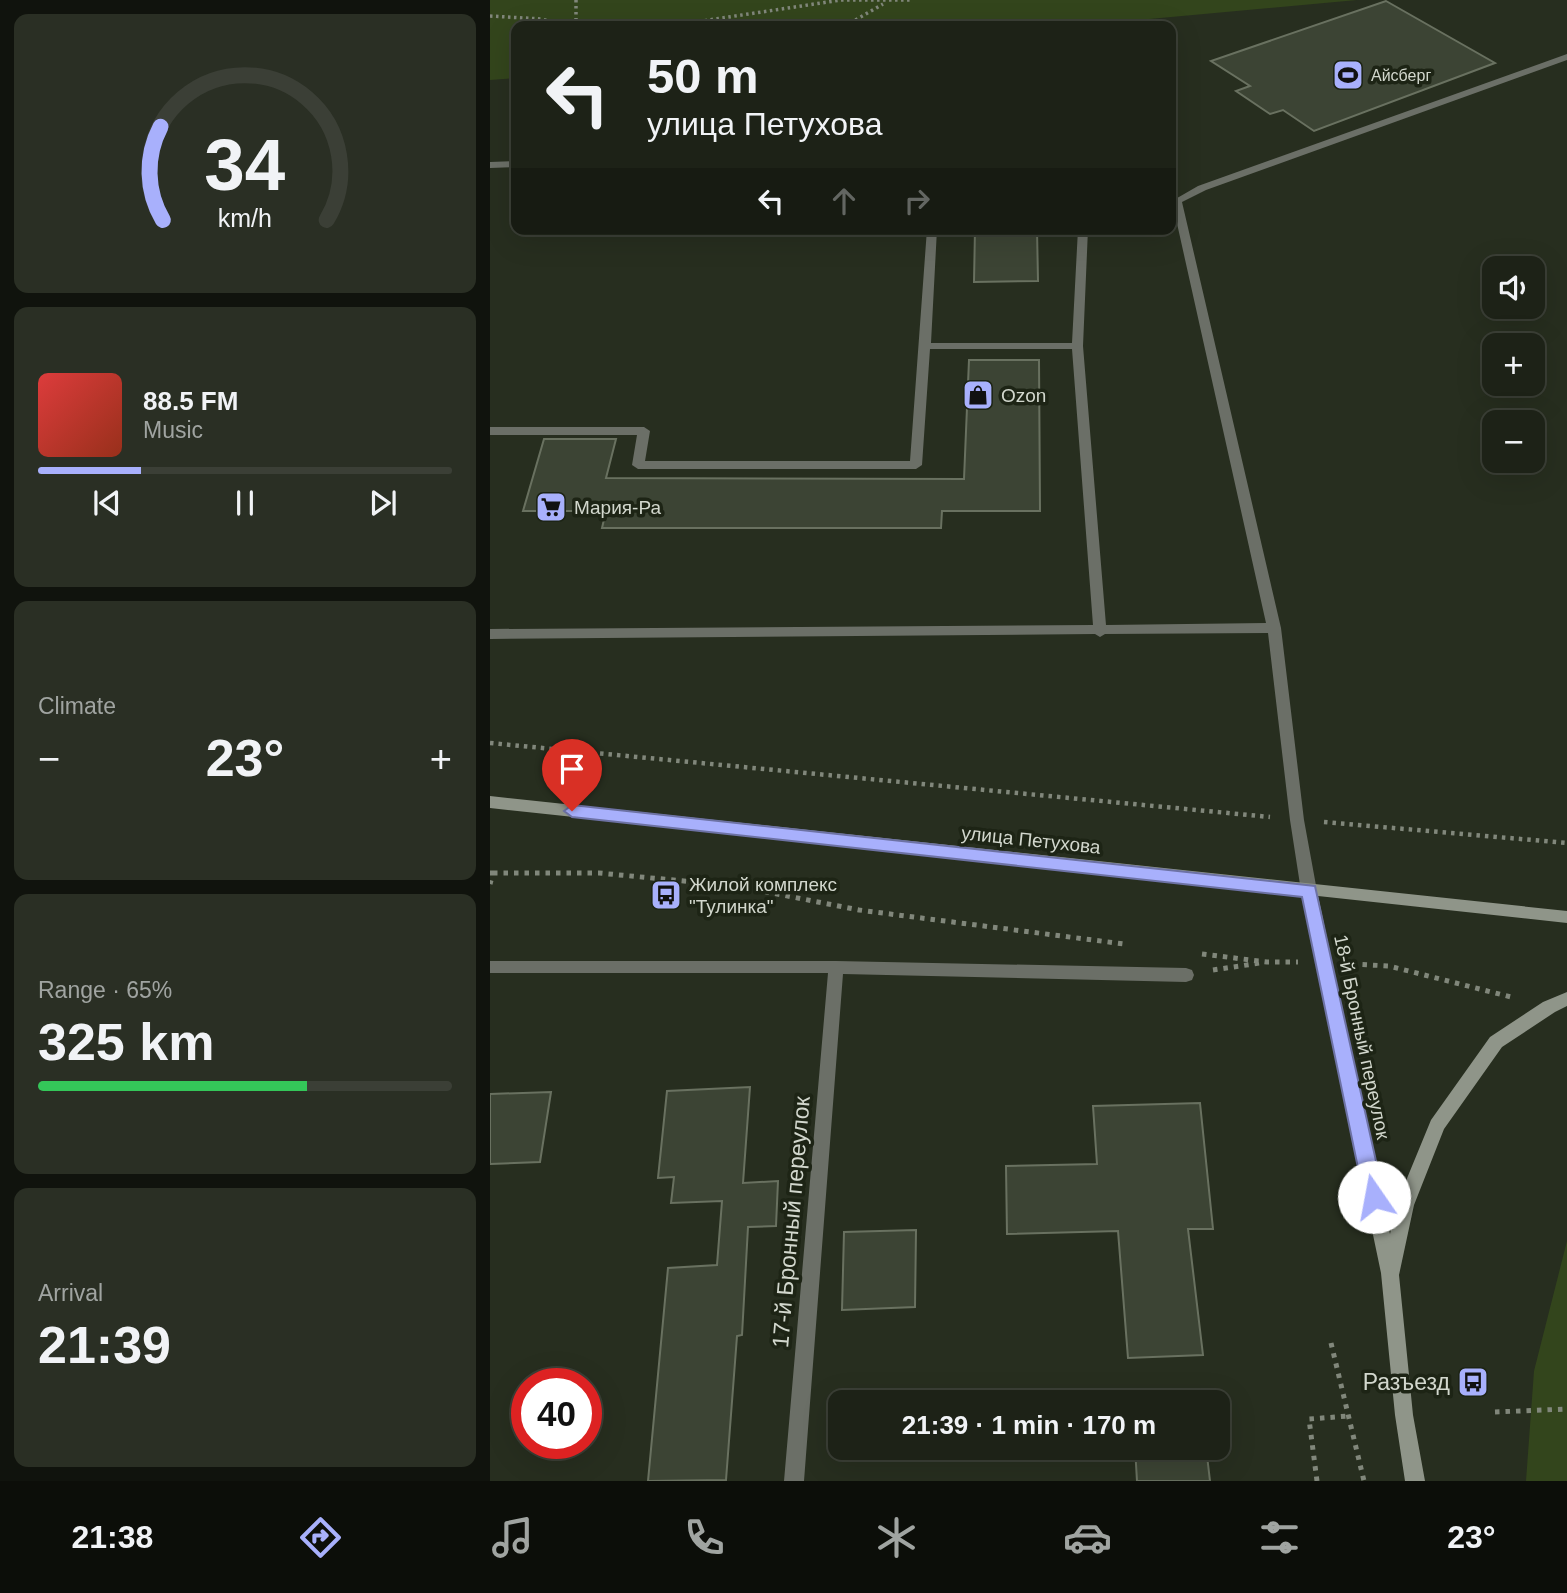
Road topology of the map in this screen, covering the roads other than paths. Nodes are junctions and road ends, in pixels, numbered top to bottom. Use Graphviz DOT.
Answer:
graph roads {
  1 [pos="1567,57"];
  2 [pos="511,164"];
  3 [pos="490,165"];
  4 [pos="1176,194"];
  5 [pos="1176,204"];
  6 [pos="932,235"];
  7 [pos="1083,235"];
  8 [pos="925,346"];
  9 [pos="1077,346"];
  10 [pos="490,432"];
  11 [pos="1274,628"];
  12 [pos="1100,632"];
  13 [pos="490,634"];
  14 [pos="490,802"];
  15 [pos="1309,891"];
  16 [pos="1567,917"];
  17 [pos="490,967"];
  18 [pos="836,967"];
  19 [pos="1186,975"];
  20 [pos="1567,999"];
  21 [pos="1390,1275"];
  22 [pos="794,1481"];
  23 [pos="1415,1481"];
  1 -- 4 [label="street"];
  2 -- 3 [label="street"];
  5 -- 11 [label="street"];
  6 -- 8 [label="street"];
  7 -- 9 [label="street"];
  8 -- 9 [label="street"];
  8 -- 10 [label="street"];
  9 -- 12 [label="street"];
  11 -- 12 [label="street"];
  11 -- 15 [label="street"];
  12 -- 13 [label="street"];
  14 -- 15 [label="street, улица Петухова"];
  15 -- 16 [label="street, улица Петухова"];
  15 -- 21 [label="street, 18-й Бронный переулок"];
  17 -- 18 [label="street"];
  18 -- 19 [label="street"];
  18 -- 22 [label="street, 17-й Бронный переулок"];
  20 -- 21 [label="street, 18-й Бронный переулок"];
  21 -- 23 [label="street, 18-й Бронный переулок"];
}
